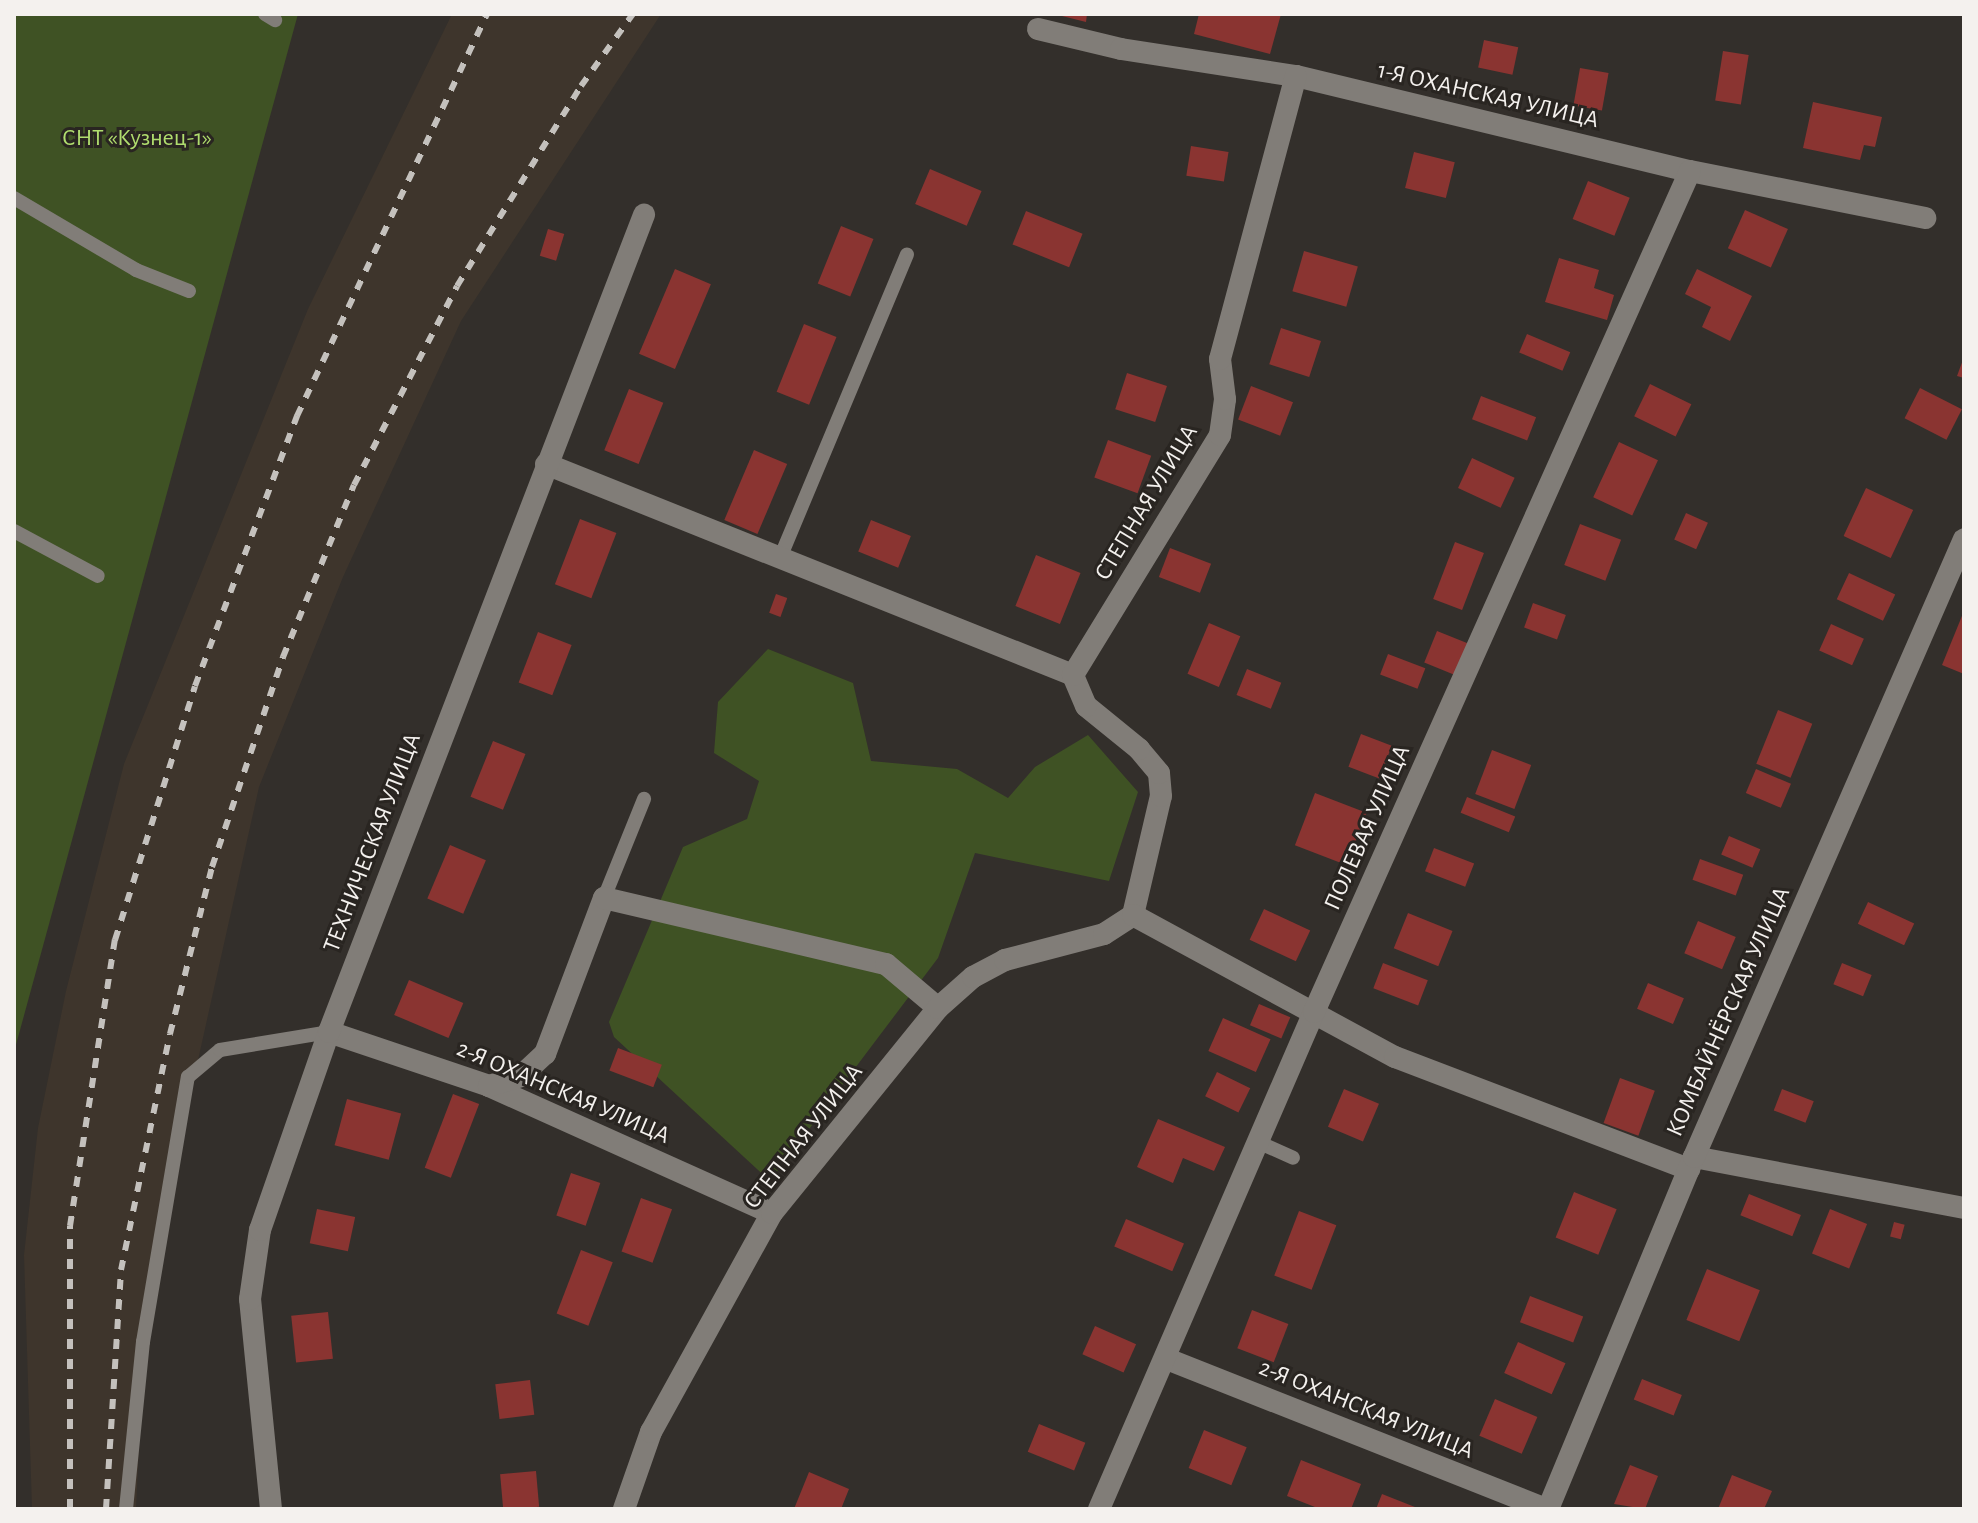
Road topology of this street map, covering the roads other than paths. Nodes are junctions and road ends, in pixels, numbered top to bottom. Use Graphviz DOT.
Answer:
graph roads {
  1 [pos="1038,29"];
  2 [pos="1296,76"];
  3 [pos="1690,171"];
  4 [pos="14,198"];
  5 [pos="644,215"];
  6 [pos="1925,218"];
  7 [pos="907,255"];
  8 [pos="189,291"];
  9 [pos="546,464"];
  10 [pos="14,531"];
  11 [pos="1964,539"];
  12 [pos="780,558"];
  13 [pos="98,576"];
  14 [pos="1073,675"];
  15 [pos="644,799"];
  16 [pos="604,898"];
  17 [pos="1133,915"];
  18 [pos="938,1008"];
  19 [pos="1314,1012"];
  20 [pos="329,1032"];
  21 [pos="489,1086"];
  22 [pos="1260,1143"];
  23 [pos="1293,1158"];
  24 [pos="1692,1163"];
  25 [pos="1964,1208"];
  26 [pos="772,1213"];
  27 [pos="1167,1359"];
  28 [pos="126,1509"];
  29 [pos="271,1509"];
  30 [pos="624,1509"];
  31 [pos="1099,1509"];
  32 [pos="1547,1509"];
  1 -- 2 [label="street, 1-Я ОХАНСКАЯ УЛИЦА"];
  2 -- 3 [label="street, 1-Я ОХАНСКАЯ УЛИЦА"];
  2 -- 14 [label="street, СТЕПНАЯ УЛИЦА"];
  3 -- 6 [label="street, 1-Я ОХАНСКАЯ УЛИЦА"];
  3 -- 19 [label="street, ПОЛЕВАЯ УЛИЦА"];
  4 -- 8 [label="lane"];
  5 -- 9 [label="street, ТЕХНИЧЕСКАЯ УЛИЦА"];
  7 -- 12 [label="lane"];
  9 -- 12 [label="street"];
  9 -- 20 [label="street, ТЕХНИЧЕСКАЯ УЛИЦА"];
  10 -- 13 [label="lane"];
  11 -- 24 [label="street, КОМБАЙНЁРСКАЯ УЛИЦА"];
  12 -- 14 [label="street"];
  14 -- 17 [label="street"];
  15 -- 16 [label="lane"];
  16 -- 18 [label="street"];
  16 -- 21 [label="street"];
  17 -- 18 [label="street, СТЕПНАЯ УЛИЦА"];
  17 -- 19 [label="street"];
  18 -- 26 [label="street, СТЕПНАЯ УЛИЦА"];
  19 -- 22 [label="street, ПОЛЕВАЯ УЛИЦА"];
  19 -- 24 [label="street"];
  20 -- 21 [label="street, 2-Я ОХАНСКАЯ УЛИЦА"];
  20 -- 28 [label="lane"];
  20 -- 29 [label="street, ТЕХНИЧЕСКАЯ УЛИЦА"];
  21 -- 26 [label="street, 2-Я ОХАНСКАЯ УЛИЦА"];
  22 -- 23 [label="lane"];
  22 -- 27 [label="street, ПОЛЕВАЯ УЛИЦА"];
  24 -- 25 [label="street"];
  24 -- 32 [label="street, КОМБАЙНЁРСКАЯ УЛИЦА"];
  26 -- 30 [label="street, СТЕПНАЯ УЛИЦА"];
  27 -- 31 [label="street, ПОЛЕВАЯ УЛИЦА"];
  27 -- 32 [label="street, 2-Я ОХАНСКАЯ УЛИЦА"];
}
